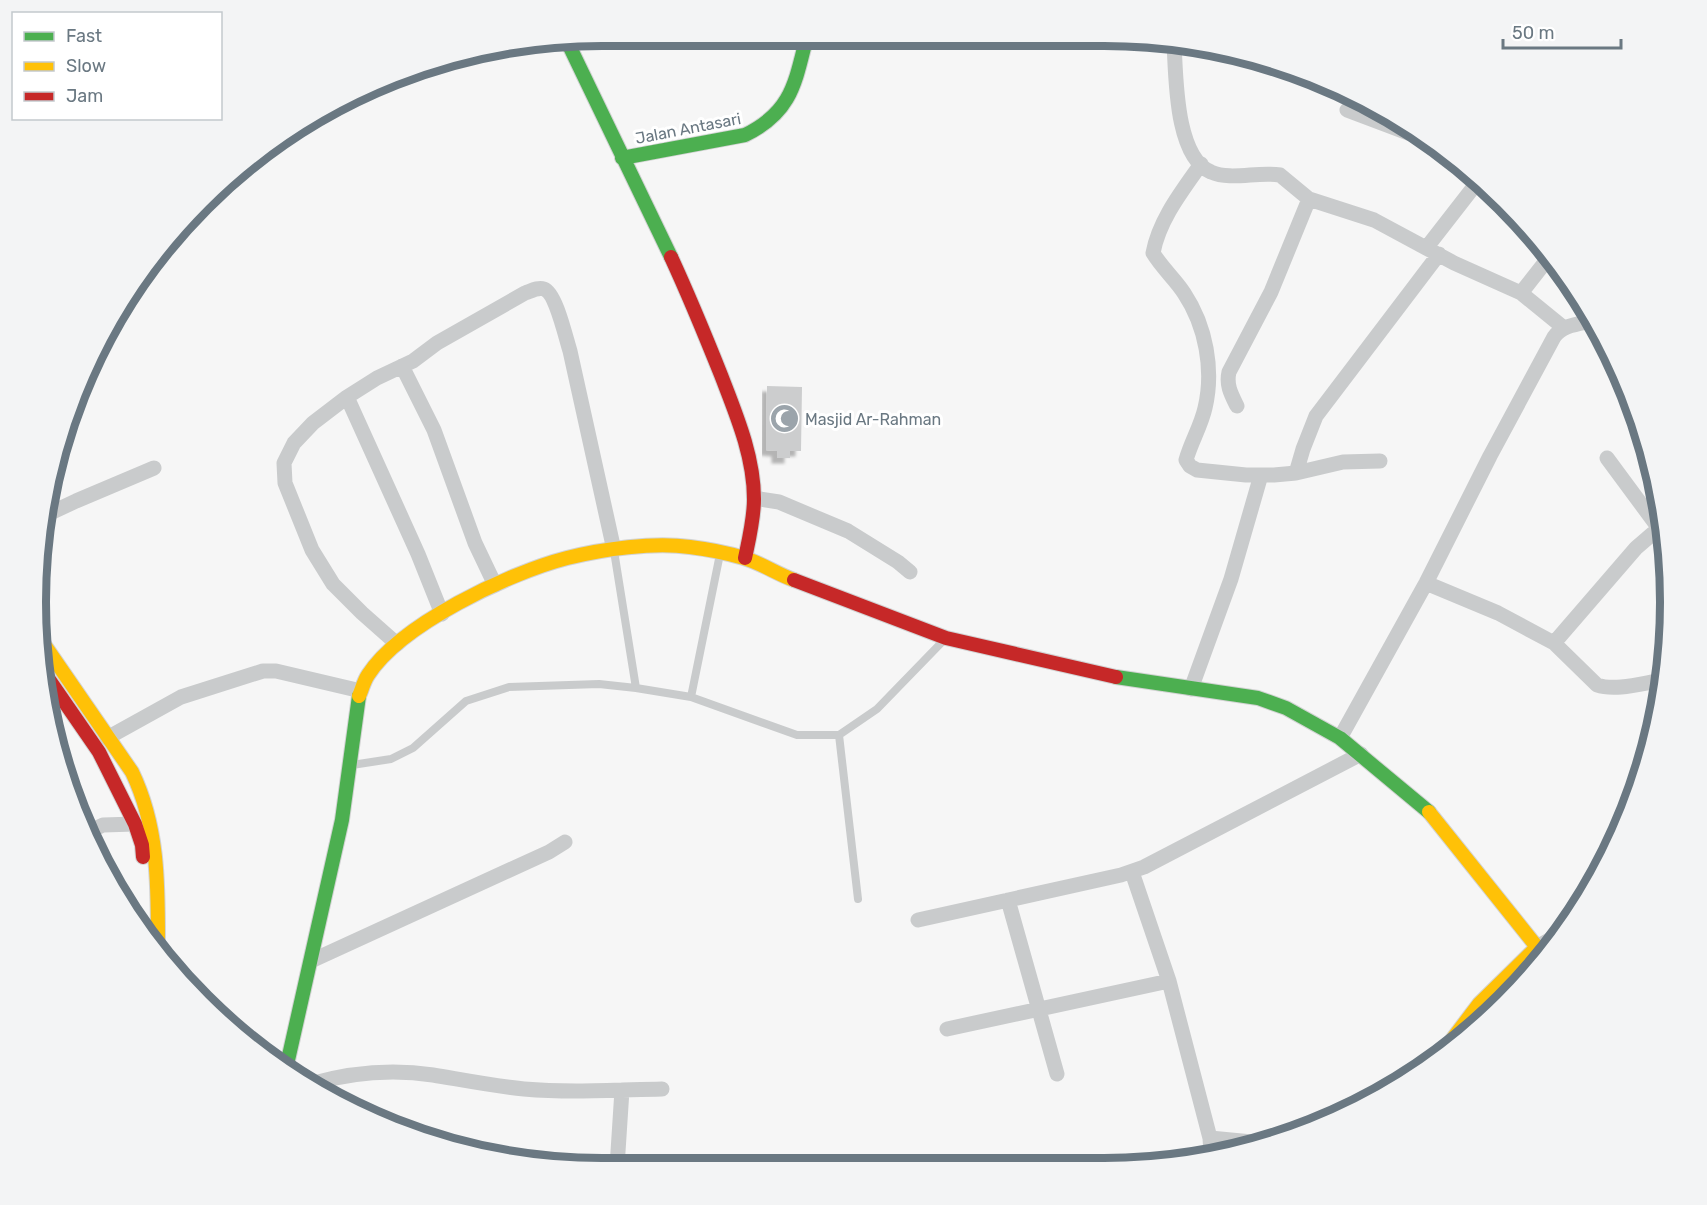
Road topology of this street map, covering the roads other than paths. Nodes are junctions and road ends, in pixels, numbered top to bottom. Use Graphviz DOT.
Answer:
graph roads {
  1 [pos="804,46"];
  2 [pos="570,48"];
  3 [pos="1175,51"];
  4 [pos="1347,110"];
  5 [pos="1390,126"];
  6 [pos="622,158"];
  7 [pos="1201,164"];
  8 [pos="1474,187"];
  9 [pos="1309,199"];
  10 [pos="1433,251"];
  11 [pos="1545,263"];
  12 [pos="1521,293"];
  13 [pos="1585,323"];
  14 [pos="1564,328"];
  15 [pos="402,366"];
  16 [pos="347,397"];
  17 [pos="1237,406"];
  18 [pos="1606,458"];
  19 [pos="1380,461"];
  20 [pos="154,468"];
  21 [pos="1296,473"];
  22 [pos="1261,475"];
  23 [pos="754,498"];
  24 [pos="54,511"];
  25 [pos="1654,516"];
  26 [pos="1656,530"];
  27 [pos="614,550"];
  28 [pos="720,552"];
  29 [pos="745,558"];
  30 [pos="910,572"];
  31 [pos="1426,583"];
  32 [pos="495,585"];
  33 [pos="442,614"];
  34 [pos="946,638"];
  35 [pos="1554,643"];
  36 [pos="397,644"];
  37 [pos="49,652"];
  38 [pos="1655,681"];
  39 [pos="53,685"];
  40 [pos="636,688"];
  41 [pos="1191,689"];
  42 [pos="361,691"];
  43 [pos="691,697"];
  44 [pos="839,735"];
  45 [pos="107,738"];
  46 [pos="1340,738"];
  47 [pos="1360,754"];
  48 [pos="350,765"];
  49 [pos="135,824"];
  50 [pos="95,829"];
  51 [pos="565,842"];
  52 [pos="1132,872"];
  53 [pos="143,892"];
  54 [pos="858,899"];
  55 [pos="1008,900"];
  56 [pos="918,920"];
  57 [pos="158,936"];
  58 [pos="1545,942"];
  59 [pos="1536,947"];
  60 [pos="311,961"];
  61 [pos="1169,981"];
  62 [pos="1038,1009"];
  63 [pos="947,1029"];
  64 [pos="1458,1031"];
  65 [pos="288,1061"];
  66 [pos="1057,1074"];
  67 [pos="320,1082"];
  68 [pos="662,1089"];
  69 [pos="622,1090"];
  70 [pos="1210,1138"];
  71 [pos="1243,1141"];
  72 [pos="1211,1148"];
  73 [pos="618,1158"];
  1 -- 6 [label="street, Jalan Antasari"];
  2 -- 6 [label="street"];
  3 -- 7 [label="street"];
  4 -- 5 [label="street"];
  6 -- 23 [label="street"];
  7 -- 9 [label="street"];
  7 -- 22 [label="street"];
  8 -- 10 [label="street"];
  9 -- 10 [label="street"];
  9 -- 17 [label="street"];
  10 -- 12 [label="street"];
  10 -- 21 [label="street"];
  11 -- 12 [label="street"];
  12 -- 14 [label="street"];
  13 -- 14 [label="street"];
  14 -- 31 [label="street"];
  15 -- 16 [label="street"];
  15 -- 27 [label="street"];
  15 -- 32 [label="street"];
  16 -- 33 [label="street"];
  16 -- 36 [label="street"];
  18 -- 25 [label="street"];
  19 -- 21 [label="street"];
  20 -- 24 [label="street"];
  21 -- 22 [label="street"];
  22 -- 41 [label="street"];
  23 -- 29 [label="street"];
  23 -- 30 [label="street"];
  26 -- 35 [label="street"];
  27 -- 28 [label="street"];
  27 -- 32 [label="street"];
  27 -- 40 [label="lane"];
  28 -- 29 [label="street"];
  28 -- 43 [label="lane"];
  29 -- 34 [label="street"];
  31 -- 35 [label="street"];
  31 -- 46 [label="street"];
  32 -- 33 [label="street"];
  33 -- 36 [label="street"];
  34 -- 41 [label="street"];
  34 -- 44 [label="lane"];
  35 -- 38 [label="street"];
  36 -- 42 [label="street"];
  37 -- 45 [label="street"];
  39 -- 49 [label="street"];
  40 -- 43 [label="lane"];
  40 -- 48 [label="lane"];
  41 -- 46 [label="street"];
  42 -- 45 [label="street"];
  42 -- 48 [label="street"];
  43 -- 44 [label="lane"];
  44 -- 54 [label="lane"];
  45 -- 57 [label="street"];
  46 -- 47 [label="street"];
  47 -- 52 [label="street"];
  47 -- 59 [label="street"];
  48 -- 60 [label="street"];
  49 -- 50 [label="street"];
  49 -- 53 [label="street"];
  51 -- 60 [label="street"];
  52 -- 55 [label="street"];
  52 -- 61 [label="street"];
  55 -- 56 [label="street"];
  55 -- 62 [label="street"];
  58 -- 59 [label="street"];
  59 -- 64 [label="street"];
  60 -- 65 [label="street"];
  61 -- 62 [label="street"];
  61 -- 70 [label="street"];
  62 -- 63 [label="street"];
  62 -- 66 [label="street"];
  67 -- 69 [label="street"];
  68 -- 69 [label="street"];
  69 -- 73 [label="street"];
  70 -- 71 [label="street"];
  70 -- 72 [label="street"];
}
